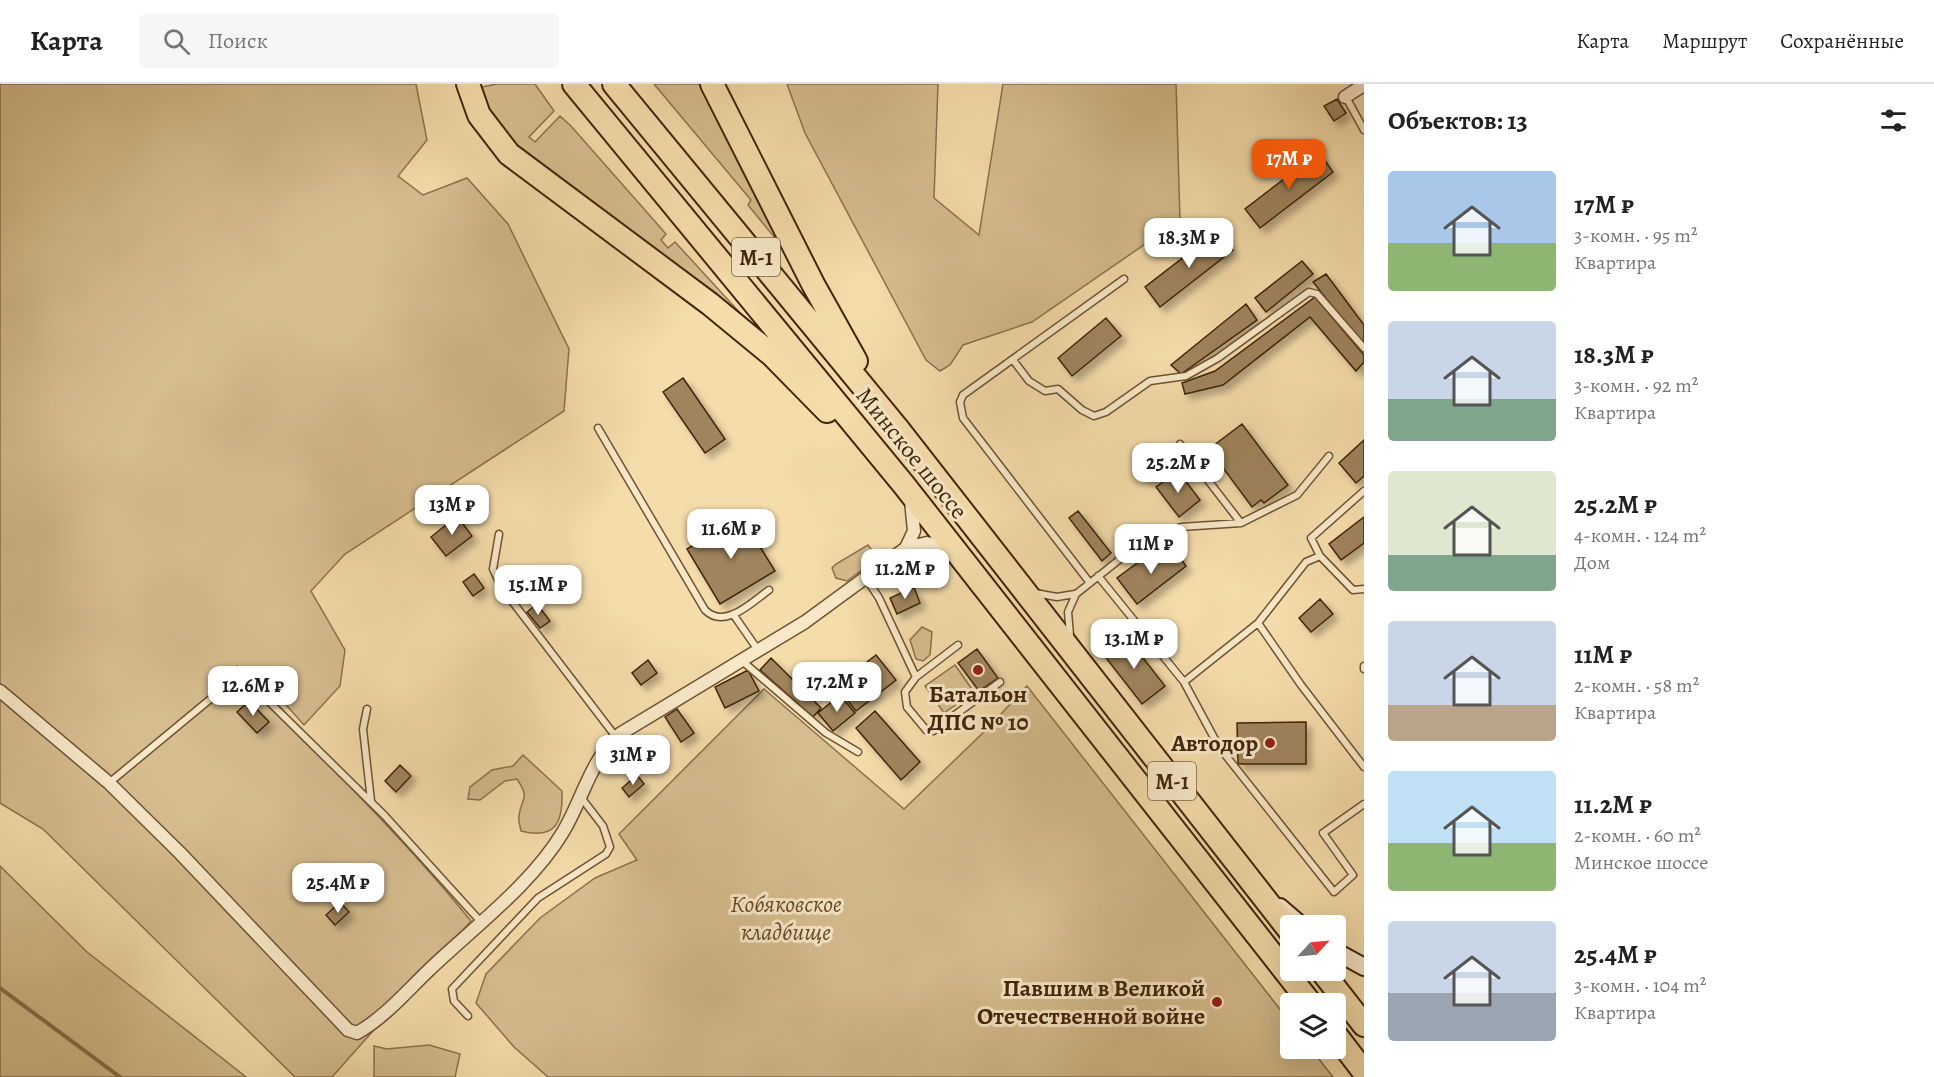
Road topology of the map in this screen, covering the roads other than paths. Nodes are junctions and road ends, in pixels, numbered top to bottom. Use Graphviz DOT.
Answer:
graph roads {
  1 [pos="574,84"];
  2 [pos="614,84"];
  3 [pos="712,84"];
  4 [pos="1364,85"];
  5 [pos="469,87"];
  6 [pos="1346,97"];
  7 [pos="1364,130"];
  8 [pos="1124,279"];
  9 [pos="1364,348"];
  10 [pos="1013,360"];
  11 [pos="598,428"];
  12 [pos="898,429"];
  13 [pos="1180,444"];
  14 [pos="1329,456"];
  15 [pos="907,489"];
  16 [pos="1364,490"];
  17 [pos="1240,523"];
  18 [pos="499,534"];
  19 [pos="906,548"];
  20 [pos="956,550"];
  21 [pos="1320,556"];
  22 [pos="1098,576"];
  23 [pos="866,578"];
  24 [pos="1090,583"];
  25 [pos="1021,586"];
  26 [pos="769,590"];
  27 [pos="1364,590"];
  28 [pos="1076,594"];
  29 [pos="733,614"];
  30 [pos="1258,623"];
  31 [pos="958,645"];
  32 [pos="758,650"];
  33 [pos="741,660"];
  34 [pos="1089,674"];
  35 [pos="916,677"];
  36 [pos="1000,682"];
  37 [pos="1184,682"];
  38 [pos="0,691"];
  39 [pos="367,709"];
  40 [pos="616,737"];
  41 [pos="858,752"];
  42 [pos="1364,767"];
  43 [pos="109,783"];
  44 [pos="579,796"];
  45 [pos="371,802"];
  46 [pos="1364,804"];
  47 [pos="1255,887"];
  48 [pos="1289,915"];
  49 [pos="1280,918"];
  50 [pos="481,922"];
  51 [pos="1346,957"];
  52 [pos="1364,967"];
  53 [pos="1330,981"];
  54 [pos="1302,993"];
  55 [pos="468,1016"];
  56 [pos="1364,1025"];
  57 [pos="1346,1050"];
  58 [pos="1346,1059"];
  59 [pos="1364,1072"];
  60 [pos="1354,1077"];
  1 -- 15 [label="highway, Минское шоссе / М-1"];
  2 -- 12 [label="highway, Минское шоссе / М-1"];
  3 -- 12 [label="highway"];
  4 -- 6 [label="street"];
  5 -- 15 [label="highway"];
  6 -- 7 [label="lane"];
  8 -- 10 [label="lane"];
  9 -- 10 [label="lane"];
  10 -- 24 [label="lane"];
  11 -- 29 [label="lane"];
  12 -- 25 [label="highway, Минское шоссе / М-1"];
  13 -- 17 [label="lane"];
  14 -- 17 [label="lane"];
  15 -- 19 [label="street"];
  15 -- 20 [label="highway, Минское шоссе / М-1"];
  16 -- 21 [label="lane"];
  17 -- 22 [label="lane"];
  18 -- 40 [label="lane"];
  19 -- 20 [label="street"];
  19 -- 23 [label="street"];
  20 -- 54 [label="highway, Минское шоссе / М-1"];
  21 -- 27 [label="lane"];
  21 -- 30 [label="lane"];
  22 -- 24 [label="lane"];
  22 -- 37 [label="lane"];
  23 -- 32 [label="street"];
  23 -- 35 [label="lane"];
  24 -- 28 [label="lane"];
  25 -- 28 [label="lane"];
  25 -- 34 [label="highway, Минское шоссе / М-1"];
  26 -- 29 [label="lane"];
  28 -- 34 [label="lane"];
  29 -- 32 [label="lane"];
  30 -- 37 [label="lane"];
  30 -- 42 [label="lane"];
  31 -- 35 [label="lane"];
  32 -- 33 [label="street"];
  33 -- 40 [label="street"];
  33 -- 41 [label="lane"];
  34 -- 47 [label="highway, Минское шоссе / М-1"];
  35 -- 36 [label="lane"];
  37 -- 46 [label="lane"];
  38 -- 43 [label="street"];
  39 -- 45 [label="lane"];
  40 -- 44 [label="street"];
  43 -- 45 [label="lane"];
  43 -- 50 [label="street"];
  44 -- 50 [label="street"];
  44 -- 55 [label="lane"];
  45 -- 50 [label="lane"];
  47 -- 48 [label="main road"];
  47 -- 49 [label="highway, Минское шоссе / М-1"];
  51 -- 52 [label="main road"];
  53 -- 56 [label="highway"];
  57 -- 59 [label="highway"];
  58 -- 60 [label="highway"];
}
